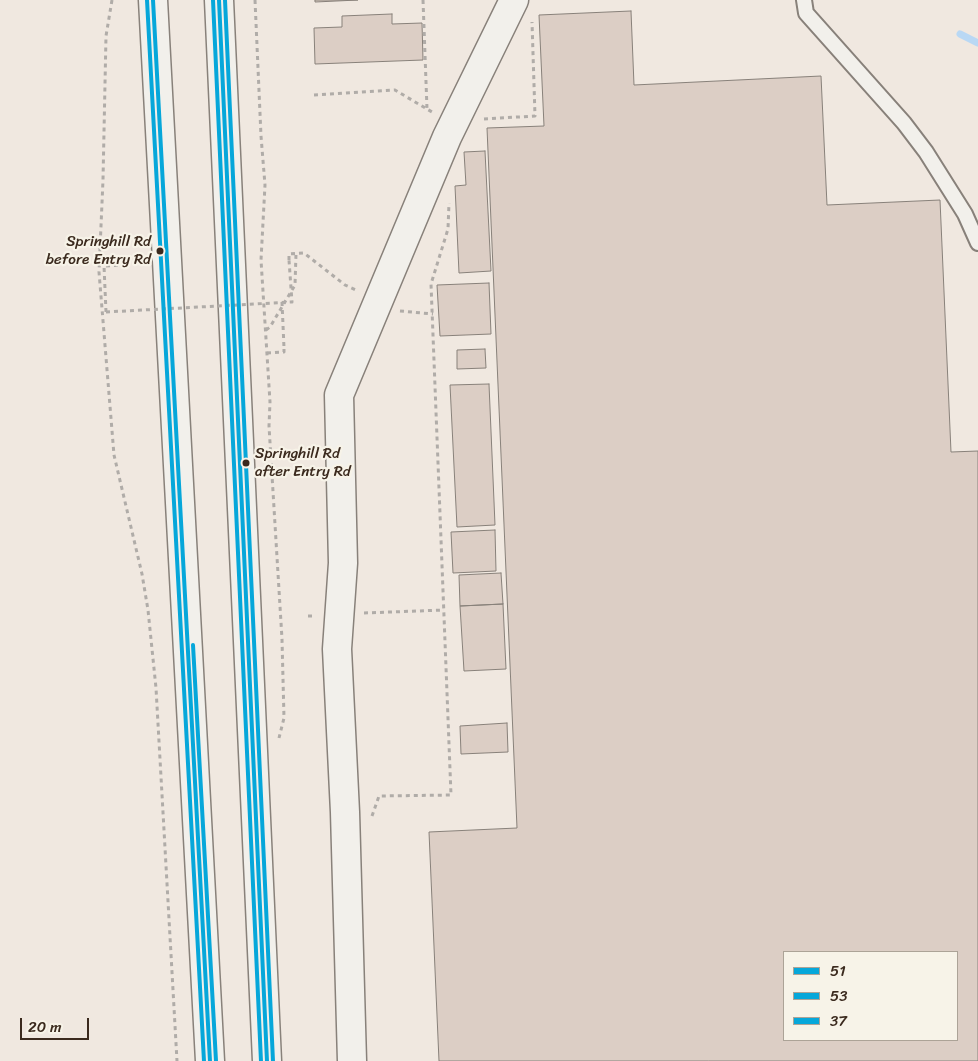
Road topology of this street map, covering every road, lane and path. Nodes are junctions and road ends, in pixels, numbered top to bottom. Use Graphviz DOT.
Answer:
graph roads {
  1 [pos="112,0"];
  2 [pos="152,0"];
  3 [pos="219,0"];
  4 [pos="255,0"];
  5 [pos="423,0"];
  6 [pos="514,0"];
  7 [pos="804,0"];
  8 [pos="532,21"];
  9 [pos="314,94"];
  10 [pos="427,109"];
  11 [pos="466,122"];
  12 [pos="449,200"];
  13 [pos="978,242"];
  14 [pos="304,253"];
  15 [pos="296,254"];
  16 [pos="125,265"];
  17 [pos="99,266"];
  18 [pos="104,266"];
  19 [pos="282,302"];
  20 [pos="266,330"];
  21 [pos="267,352"];
  22 [pos="444,610"];
  23 [pos="340,614"];
  24 [pos="308,616"];
  25 [pos="279,742"];
  26 [pos="369,824"];
  27 [pos="177,1061"];
  28 [pos="210,1061"];
  29 [pos="267,1061"];
  30 [pos="352,1061"];
  1 -- 17 [label="path"];
  2 -- 28 [label="main road"];
  3 -- 29 [label="main road"];
  4 -- 20 [label="path"];
  5 -- 10 [label="path"];
  6 -- 11 [label="main road"];
  7 -- 13 [label="lane"];
  8 -- 11 [label="path"];
  9 -- 10 [label="path"];
  10 -- 11 [label="path"];
  11 -- 23 [label="main road"];
  12 -- 22 [label="path"];
  14 -- 15 [label="path"];
  15 -- 19 [label="path, bridge"];
  15 -- 20 [label="path"];
  16 -- 18 [label="path"];
  17 -- 18 [label="path"];
  17 -- 27 [label="path"];
  18 -- 19 [label="path, bridge"];
  19 -- 21 [label="path, bridge"];
  20 -- 21 [label="path"];
  21 -- 25 [label="path"];
  22 -- 23 [label="path"];
  22 -- 26 [label="path"];
  23 -- 24 [label="path"];
  23 -- 30 [label="main road"];
}
